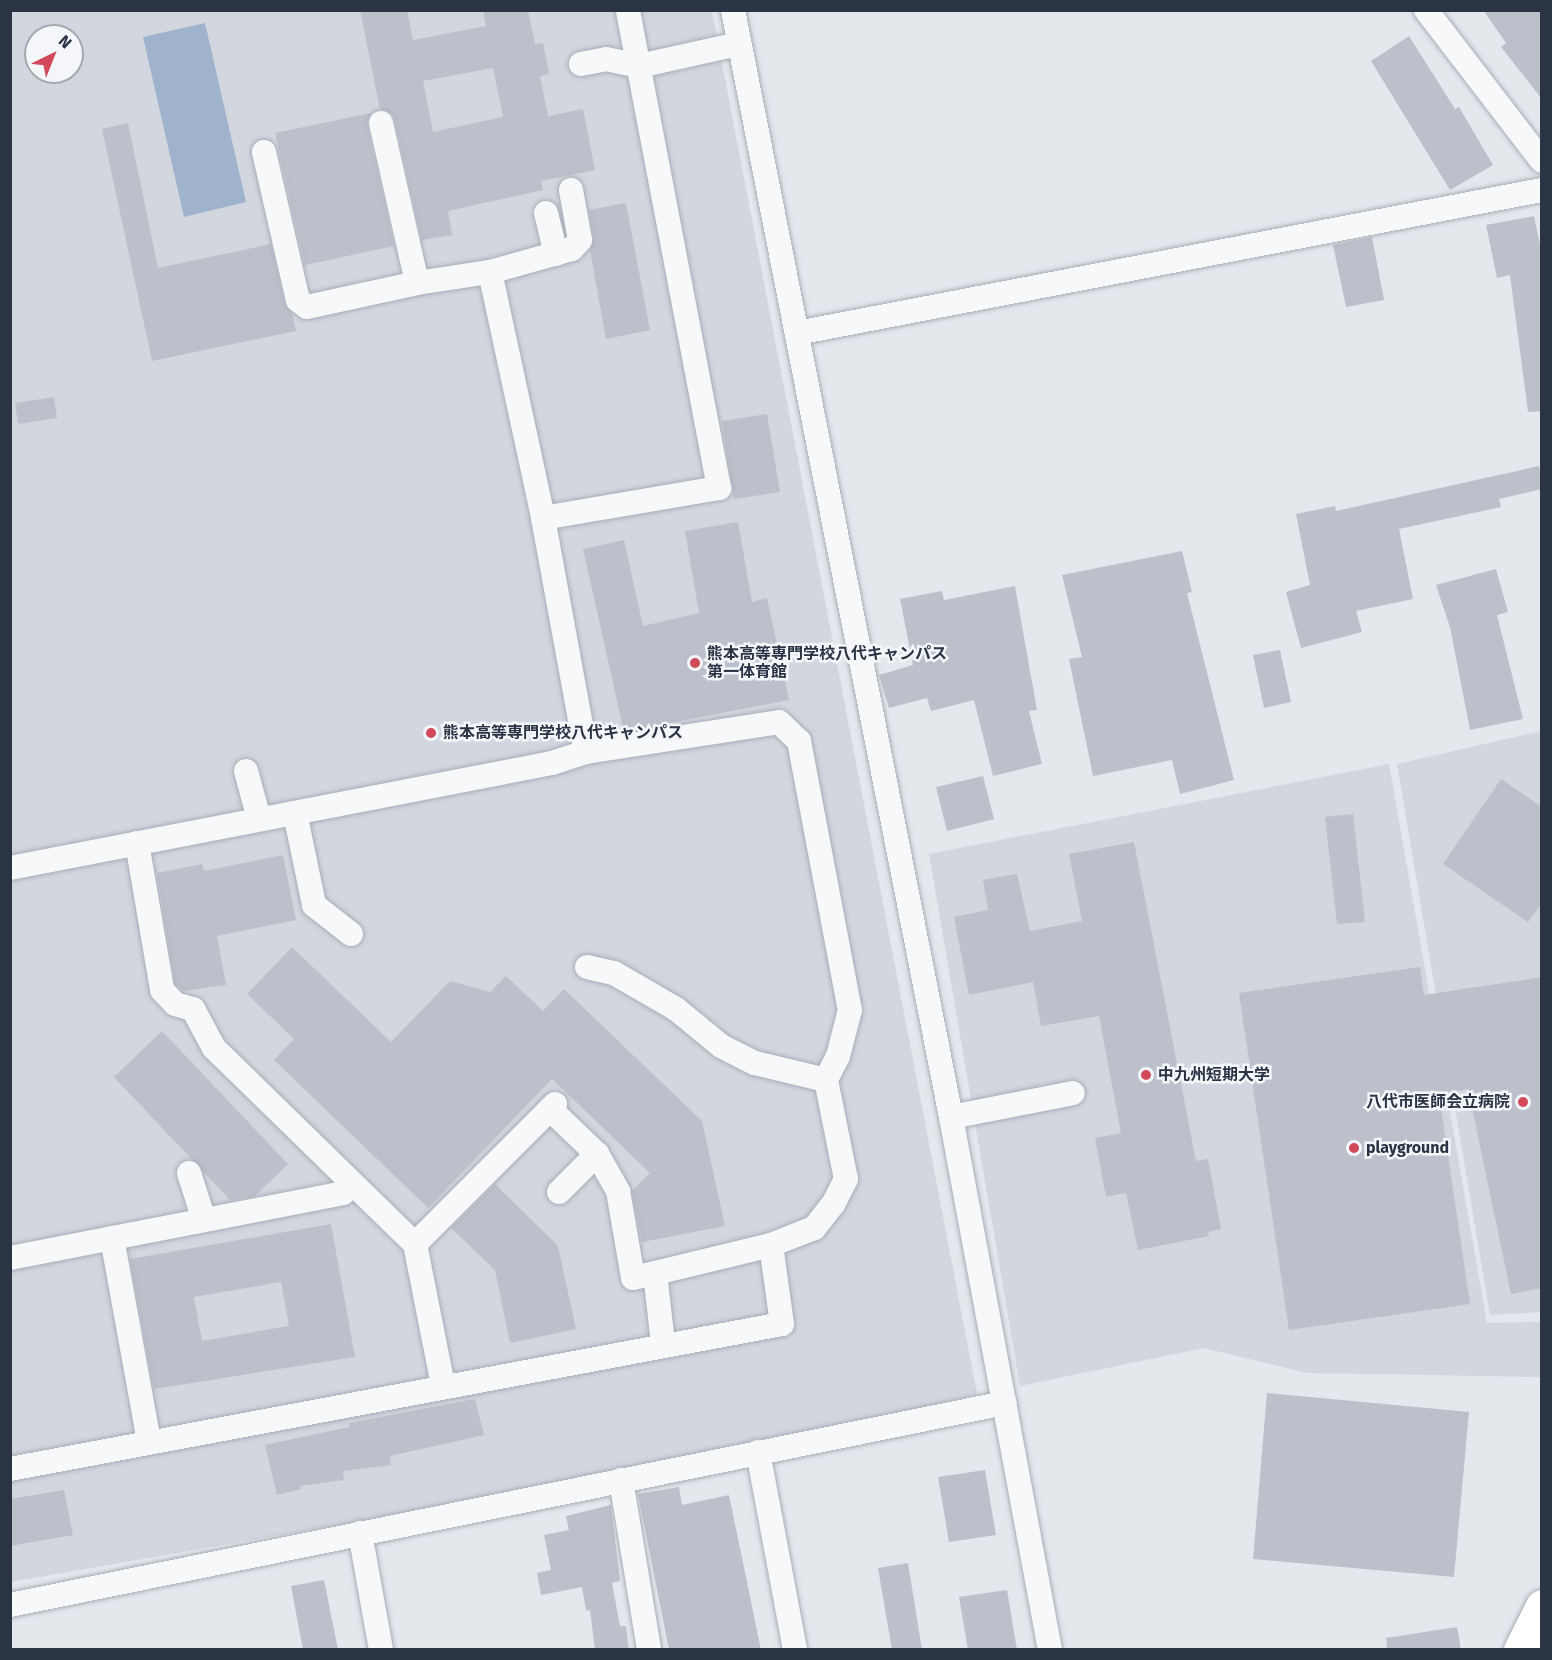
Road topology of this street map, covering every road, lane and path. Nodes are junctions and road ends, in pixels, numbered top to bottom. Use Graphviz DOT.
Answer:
graph roads {
  1 [pos="628,10"];
  2 [pos="732,10"];
  3 [pos="1426,10"];
  4 [pos="738,44"];
  5 [pos="580,64"];
  6 [pos="639,66"];
  7 [pos="381,123"];
  8 [pos="264,152"];
  9 [pos="1542,161"];
  10 [pos="571,190"];
  11 [pos="1542,190"];
  12 [pos="546,213"];
  13 [pos="556,254"];
  14 [pos="490,272"];
  15 [pos="417,283"];
  16 [pos="797,333"];
  17 [pos="543,518"];
  18 [pos="586,752"];
  19 [pos="246,771"];
  20 [pos="295,813"];
  21 [pos="259,819"];
  22 [pos="137,843"];
  23 [pos="10,868"];
  24 [pos="351,934"];
  25 [pos="587,967"];
  26 [pos="826,1080"];
  27 [pos="1073,1093"];
  28 [pos="951,1117"];
  29 [pos="597,1154"];
  30 [pos="189,1173"];
  31 [pos="352,1183"];
  32 [pos="559,1192"];
  33 [pos="204,1220"];
  34 [pos="112,1238"];
  35 [pos="415,1244"];
  36 [pos="771,1245"];
  37 [pos="10,1258"];
  38 [pos="655,1273"];
  39 [pos="663,1343"];
  40 [pos="443,1386"];
  41 [pos="1005,1403"];
  42 [pos="149,1442"];
  43 [pos="758,1452"];
  44 [pos="10,1469"];
  45 [pos="621,1480"];
  46 [pos="360,1533"];
  47 [pos="10,1605"];
  48 [pos="1542,1606"];
  49 [pos="381,1650"];
  50 [pos="649,1650"];
  51 [pos="795,1650"];
  52 [pos="1050,1650"];
  53 [pos="1520,1650"];
  1 -- 6 [label="street"];
  2 -- 4 [label="street"];
  3 -- 9 [label="street"];
  4 -- 6 [label="street"];
  4 -- 16 [label="street"];
  5 -- 6 [label="street"];
  6 -- 17 [label="street"];
  7 -- 15 [label="street"];
  8 -- 15 [label="street"];
  10 -- 13 [label="street"];
  11 -- 16 [label="street"];
  12 -- 13 [label="street"];
  13 -- 14 [label="street"];
  14 -- 15 [label="street"];
  14 -- 17 [label="street"];
  16 -- 28 [label="street"];
  17 -- 18 [label="street"];
  18 -- 20 [label="street"];
  18 -- 26 [label="street"];
  19 -- 21 [label="street"];
  20 -- 21 [label="street"];
  20 -- 24 [label="street"];
  21 -- 22 [label="street"];
  22 -- 23 [label="street"];
  22 -- 31 [label="street"];
  25 -- 26 [label="street"];
  26 -- 36 [label="street"];
  27 -- 28 [label="street"];
  28 -- 41 [label="street"];
  29 -- 32 [label="street"];
  29 -- 35 [label="street"];
  29 -- 38 [label="street"];
  30 -- 33 [label="street"];
  31 -- 33 [label="street"];
  31 -- 35 [label="street"];
  33 -- 34 [label="street"];
  34 -- 37 [label="street"];
  34 -- 42 [label="street"];
  35 -- 40 [label="street"];
  36 -- 38 [label="street"];
  36 -- 39 [label="street"];
  38 -- 39 [label="street"];
  39 -- 40 [label="street"];
  40 -- 42 [label="street"];
  41 -- 43 [label="street"];
  41 -- 52 [label="street"];
  42 -- 44 [label="street"];
  43 -- 45 [label="street"];
  43 -- 51 [label="street"];
  45 -- 46 [label="street"];
  45 -- 50 [label="street"];
  46 -- 47 [label="street"];
  46 -- 49 [label="street"];
  48 -- 53 [label="highway"];
}
